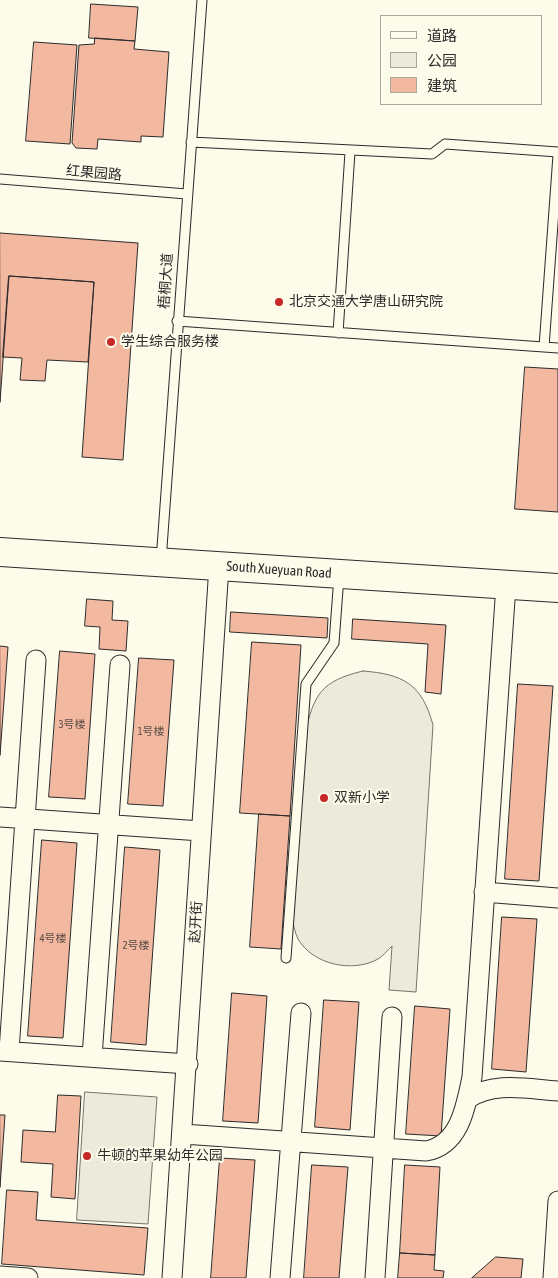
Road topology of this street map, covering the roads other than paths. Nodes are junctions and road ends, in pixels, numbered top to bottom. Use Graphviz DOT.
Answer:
graph roads {
  1 [pos="202,0"];
  2 [pos="191,142"];
  3 [pos="350,152"];
  4 [pos="558,153"];
  5 [pos="0,179"];
  6 [pos="187,194"];
  7 [pos="177,321"];
  8 [pos="338,333"];
  9 [pos="544,347"];
  10 [pos="558,348"];
  11 [pos="0,552"];
  12 [pos="160,564"];
  13 [pos="220,566"];
  14 [pos="340,574"];
  15 [pos="506,585"];
  16 [pos="558,588"];
  17 [pos="36,660"];
  18 [pos="120,666"];
  19 [pos="0,817"];
  20 [pos="25,819"];
  21 [pos="108,824"];
  22 [pos="201,831"];
  23 [pos="484,892"];
  24 [pos="558,898"];
  25 [pos="286,958"];
  26 [pos="301,1013"];
  27 [pos="392,1017"];
  28 [pos="4,1051"];
  29 [pos="92,1057"];
  30 [pos="188,1064"];
  31 [pos="558,1091"];
  32 [pos="467,1099"];
  33 [pos="183,1134"];
  34 [pos="291,1142"];
  35 [pos="384,1148"];
  36 [pos="558,1200"];
  37 [pos="0,1276"];
  38 [pos="28,1278"];
  39 [pos="172,1278"];
  40 [pos="280,1278"];
  41 [pos="375,1278"];
  42 [pos="553,1278"];
  1 -- 2 [label="lane, 梧桐大道"];
  2 -- 3 [label="lane"];
  2 -- 6 [label="lane, 梧桐大道"];
  3 -- 4 [label="lane"];
  3 -- 8 [label="lane"];
  4 -- 9 [label="lane"];
  5 -- 6 [label="lane, 红果园路"];
  6 -- 7 [label="lane, 梧桐大道"];
  7 -- 8 [label="lane"];
  7 -- 12 [label="lane, 梧桐大道"];
  8 -- 9 [label="lane"];
  9 -- 10 [label="lane"];
  11 -- 12 [label="main road, South Xueyuan Road"];
  12 -- 13 [label="main road, South Xueyuan Road"];
  13 -- 14 [label="main road, South Xueyuan Road"];
  13 -- 22 [label="street, 赵开街"];
  14 -- 15 [label="main road, South Xueyuan Road"];
  14 -- 25 [label="lane"];
  15 -- 16 [label="main road, South Xueyuan Road"];
  15 -- 23 [label="street"];
  17 -- 20 [label="street"];
  18 -- 21 [label="street"];
  19 -- 20 [label="street"];
  20 -- 21 [label="street"];
  20 -- 28 [label="street"];
  21 -- 22 [label="street"];
  21 -- 29 [label="street"];
  22 -- 30 [label="street, 赵开街"];
  23 -- 24 [label="street"];
  23 -- 32 [label="street"];
  26 -- 34 [label="street"];
  27 -- 35 [label="street"];
  28 -- 29 [label="street"];
  29 -- 30 [label="street"];
  30 -- 33 [label="street, 赵开街"];
  31 -- 32 [label="street"];
  32 -- 35 [label="street"];
  33 -- 34 [label="street"];
  33 -- 39 [label="street, 赵开街"];
  34 -- 35 [label="street"];
  34 -- 40 [label="street"];
  35 -- 41 [label="street"];
  36 -- 42 [label="street"];
  37 -- 38 [label="street"];
}
